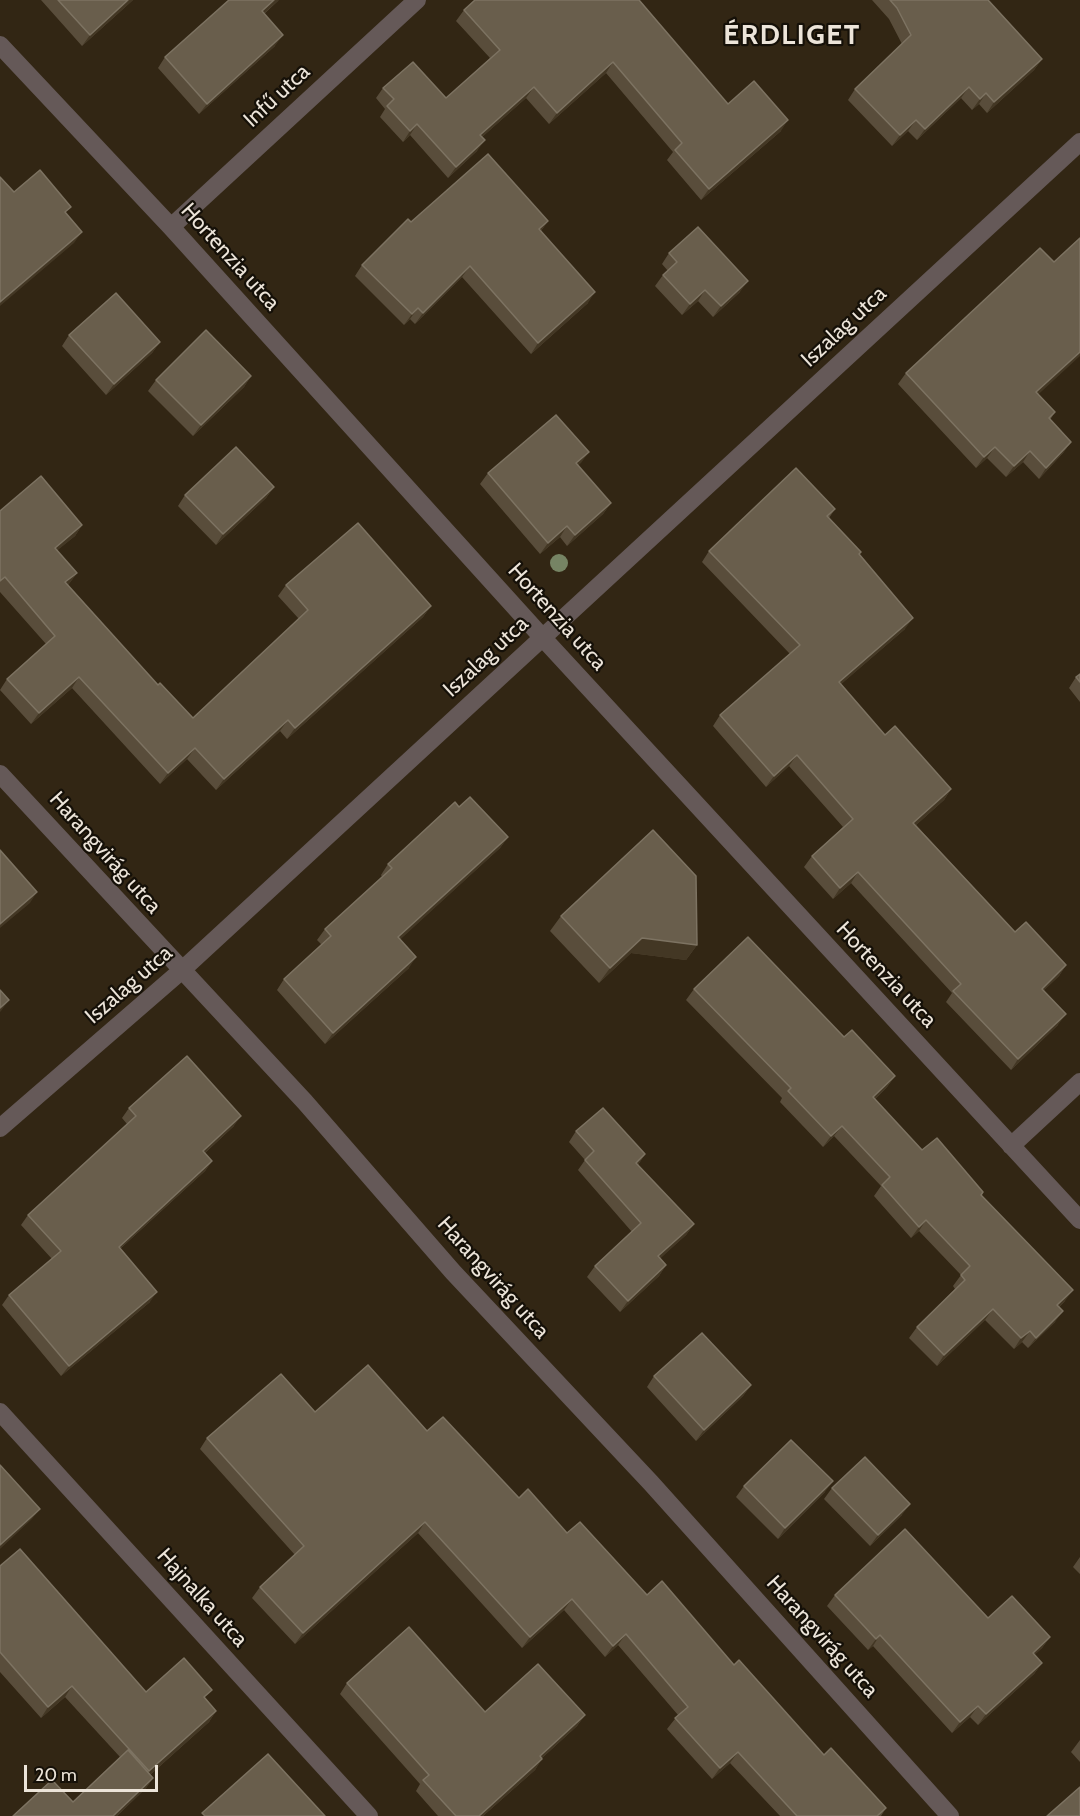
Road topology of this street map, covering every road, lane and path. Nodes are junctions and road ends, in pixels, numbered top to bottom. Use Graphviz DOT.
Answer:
graph roads {
  1 [pos="417,0"];
  2 [pos="0,45"];
  3 [pos="1080,142"];
  4 [pos="171,227"];
  5 [pos="542,638"];
  6 [pos="0,774"];
  7 [pos="181,971"];
  8 [pos="1080,1082"];
  9 [pos="0,1128"];
  10 [pos="1011,1146"];
  11 [pos="1080,1220"];
  12 [pos="0,1412"];
  13 [pos="369,1816"];
  14 [pos="950,1816"];
  1 -- 4 [label="street, Infű utca"];
  2 -- 4 [label="street, Hortenzia utca"];
  3 -- 5 [label="street, Iszalag utca"];
  4 -- 5 [label="street, Hortenzia utca"];
  5 -- 7 [label="street, Iszalag utca"];
  5 -- 10 [label="street, Hortenzia utca"];
  6 -- 7 [label="street, Harangvirág utca"];
  7 -- 9 [label="street, Iszalag utca"];
  7 -- 14 [label="street, Harangvirág utca"];
  8 -- 10 [label="street"];
  10 -- 11 [label="street, Hortenzia utca"];
  12 -- 13 [label="street, Hajnalka utca"];
}
